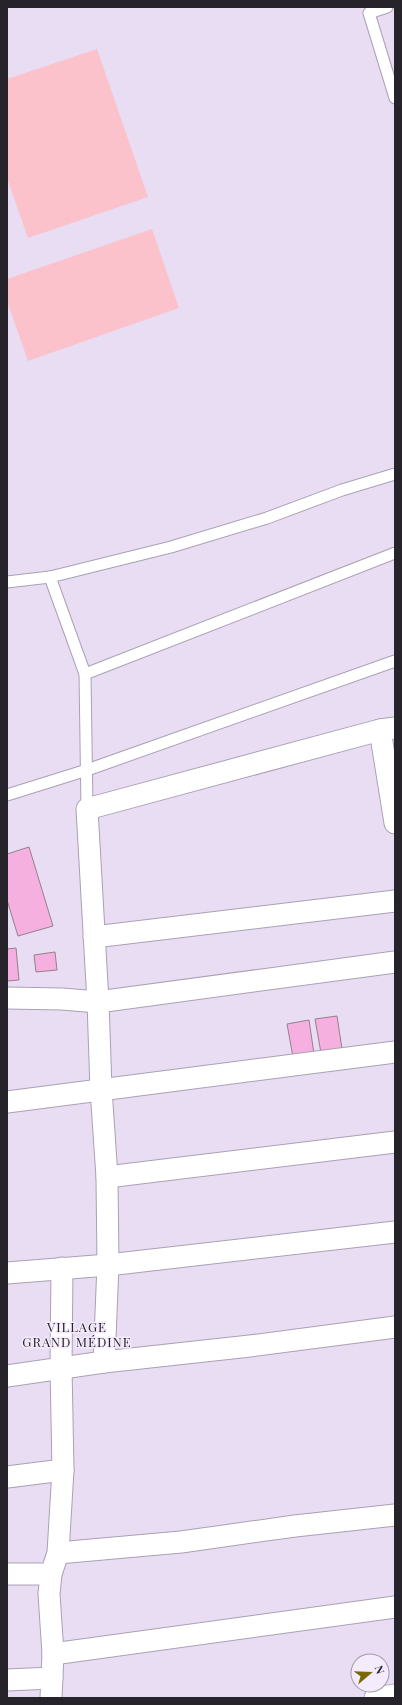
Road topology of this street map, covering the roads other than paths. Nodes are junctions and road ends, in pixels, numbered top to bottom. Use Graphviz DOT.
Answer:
graph roads {
  1 [pos="387,7"];
  2 [pos="368,10"];
  3 [pos="395,98"];
  4 [pos="395,474"];
  5 [pos="395,552"];
  6 [pos="50,577"];
  7 [pos="7,582"];
  8 [pos="395,661"];
  9 [pos="85,674"];
  10 [pos="387,729"];
  11 [pos="87,770"];
  12 [pos="7,795"];
  13 [pos="87,809"];
  14 [pos="395,823"];
  15 [pos="395,901"];
  16 [pos="94,937"];
  17 [pos="395,962"];
  18 [pos="7,998"];
  19 [pos="98,1002"];
  20 [pos="395,1052"];
  21 [pos="101,1089"];
  22 [pos="7,1102"];
  23 [pos="395,1142"];
  24 [pos="107,1177"];
  25 [pos="395,1232"];
  26 [pos="108,1265"];
  27 [pos="62,1268"];
  28 [pos="7,1273"];
  29 [pos="395,1328"];
  30 [pos="104,1362"];
  31 [pos="61,1367"];
  32 [pos="7,1376"];
  33 [pos="63,1470"];
  34 [pos="7,1477"];
  35 [pos="395,1515"];
  36 [pos="58,1553"];
  37 [pos="7,1574"];
  38 [pos="51,1574"];
  39 [pos="395,1607"];
  40 [pos="53,1654"];
  41 [pos="7,1680"];
  42 [pos="51,1688"];
  43 [pos="395,1695"];
  44 [pos="375,1698"];
  1 -- 2 [label="lane"];
  2 -- 3 [label="lane"];
  4 -- 6 [label="lane"];
  5 -- 9 [label="lane"];
  6 -- 7 [label="lane"];
  6 -- 9 [label="lane"];
  8 -- 11 [label="lane"];
  9 -- 11 [label="lane"];
  10 -- 13 [label="street"];
  10 -- 14 [label="street"];
  11 -- 12 [label="lane"];
  11 -- 13 [label="lane"];
  13 -- 16 [label="street"];
  15 -- 16 [label="street"];
  16 -- 19 [label="street"];
  17 -- 19 [label="street"];
  18 -- 19 [label="street"];
  19 -- 21 [label="street"];
  20 -- 21 [label="street"];
  21 -- 22 [label="street"];
  21 -- 24 [label="street"];
  23 -- 24 [label="street"];
  24 -- 26 [label="street"];
  25 -- 26 [label="street"];
  26 -- 27 [label="street"];
  26 -- 30 [label="street"];
  27 -- 28 [label="street"];
  27 -- 31 [label="street"];
  29 -- 30 [label="street"];
  30 -- 31 [label="street"];
  31 -- 32 [label="street"];
  31 -- 33 [label="street"];
  33 -- 34 [label="street"];
  33 -- 36 [label="street"];
  35 -- 36 [label="street"];
  36 -- 38 [label="street"];
  37 -- 38 [label="street"];
  38 -- 40 [label="street"];
  39 -- 40 [label="street"];
  40 -- 42 [label="street"];
  41 -- 42 [label="street"];
  43 -- 44 [label="street"];
}
